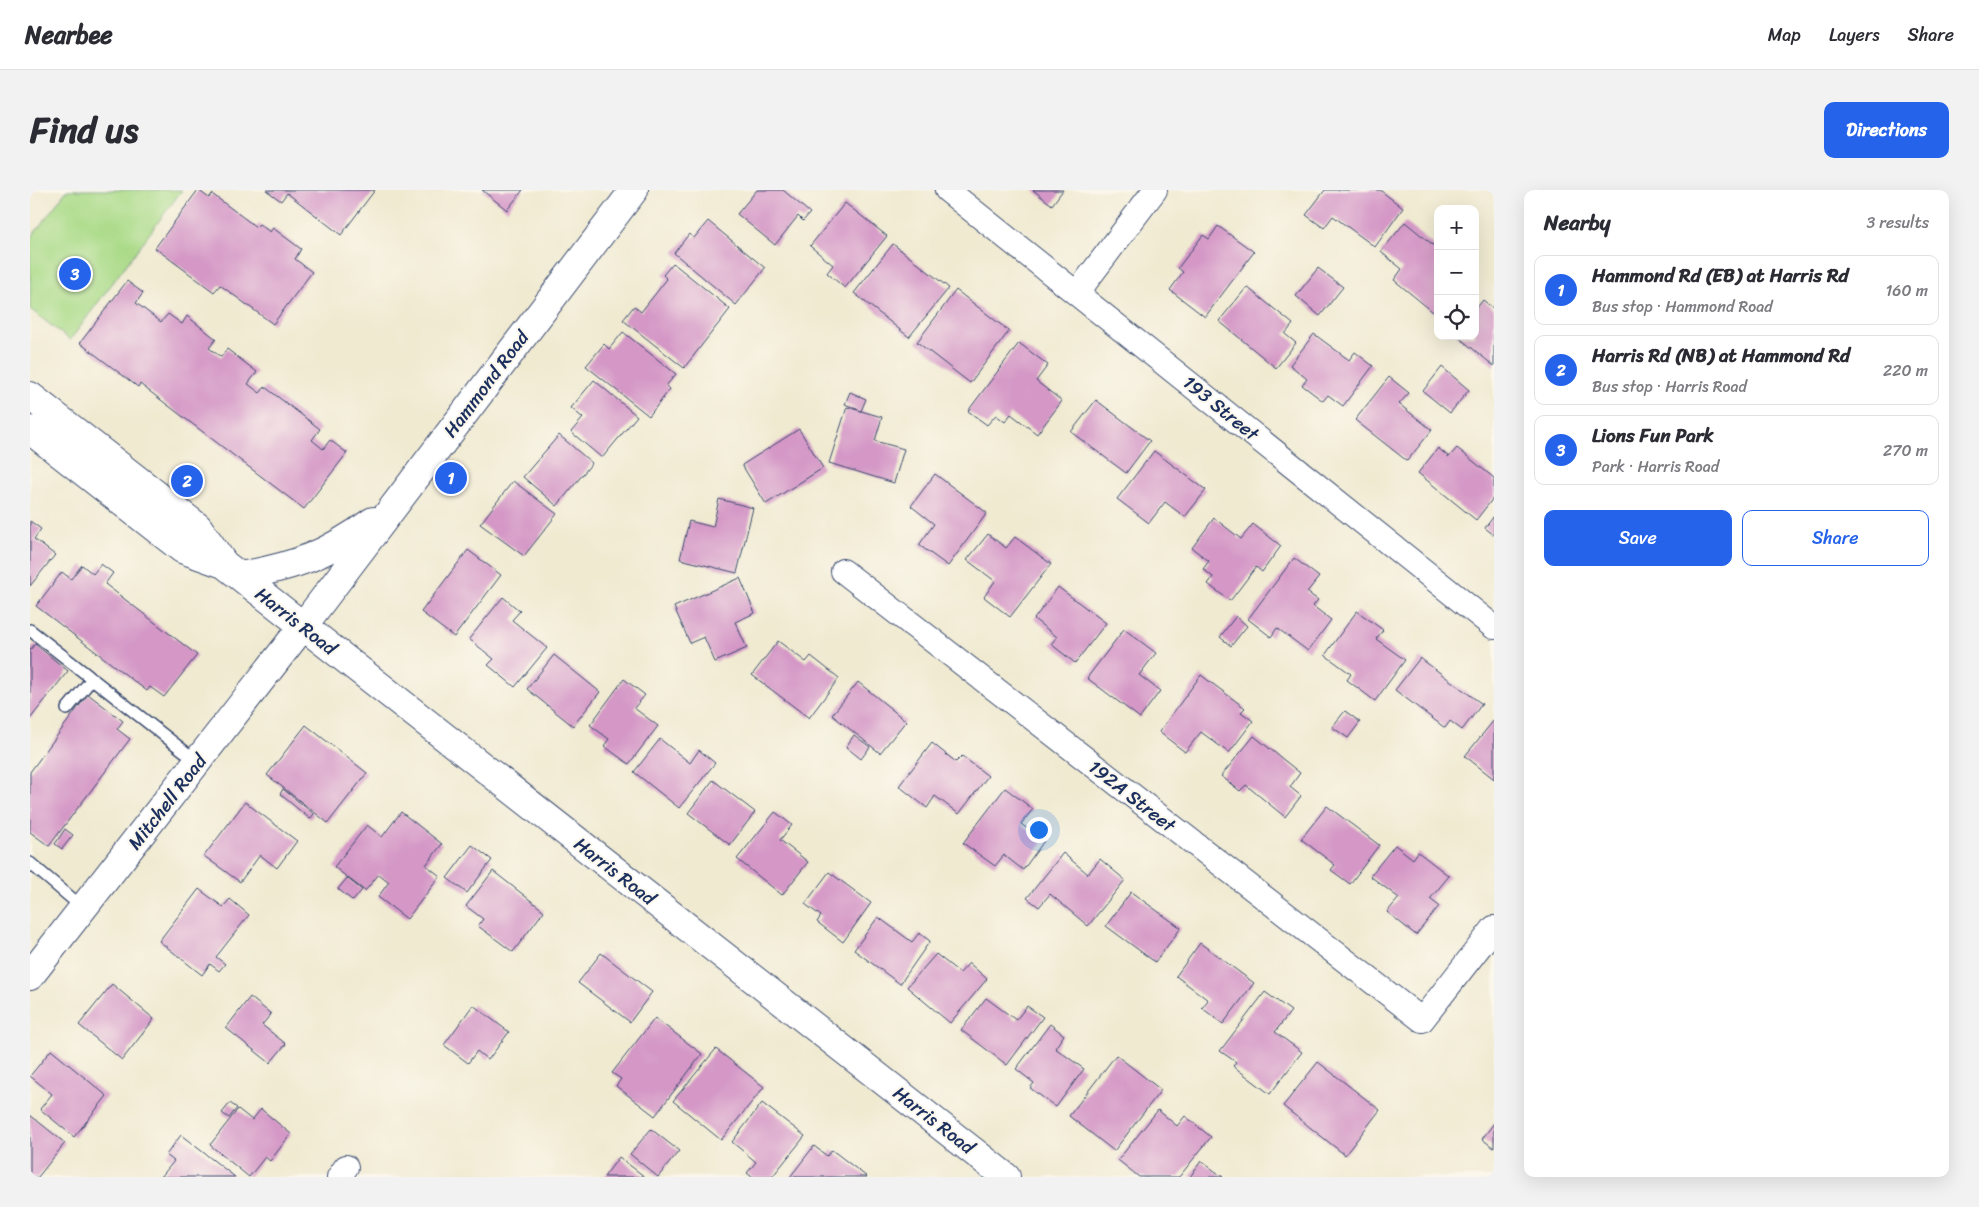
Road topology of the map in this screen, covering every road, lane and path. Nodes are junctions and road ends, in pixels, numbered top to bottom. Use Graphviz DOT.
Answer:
graph roads {
  1 [pos="634,190"];
  2 [pos="947,190"];
  3 [pos="1155,190"];
  4 [pos="1077,293"];
  5 [pos="30,396"];
  6 [pos="30,430"];
  7 [pos="394,506"];
  8 [pos="232,570"];
  9 [pos="843,571"];
  10 [pos="303,626"];
  11 [pos="1494,627"];
  12 [pos="30,630"];
  13 [pos="92,679"];
  14 [pos="67,709"];
  15 [pos="198,762"];
  16 [pos="30,864"];
  17 [pos="84,909"];
  18 [pos="1494,928"];
  19 [pos="30,976"];
  20 [pos="1006,1177"];
  1 -- 7 [label="main road, Hammond Road"];
  2 -- 4 [label="street, 193 Street"];
  3 -- 4 [label="street"];
  4 -- 11 [label="street, 193 Street"];
  5 -- 8 [label="main road, Harris Road"];
  6 -- 8 [label="main road, Harris Road"];
  7 -- 8 [label="main road"];
  7 -- 10 [label="main road, Hammond Road"];
  8 -- 10 [label="main road, Harris Road"];
  9 -- 18 [label="street, 192A Street"];
  10 -- 15 [label="main road, Mitchell Road"];
  10 -- 20 [label="main road, Harris Road"];
  12 -- 13 [label="lane"];
  13 -- 14 [label="lane"];
  13 -- 15 [label="lane"];
  15 -- 17 [label="main road, Mitchell Road"];
  16 -- 17 [label="lane"];
  17 -- 19 [label="main road, Mitchell Road"];
}
